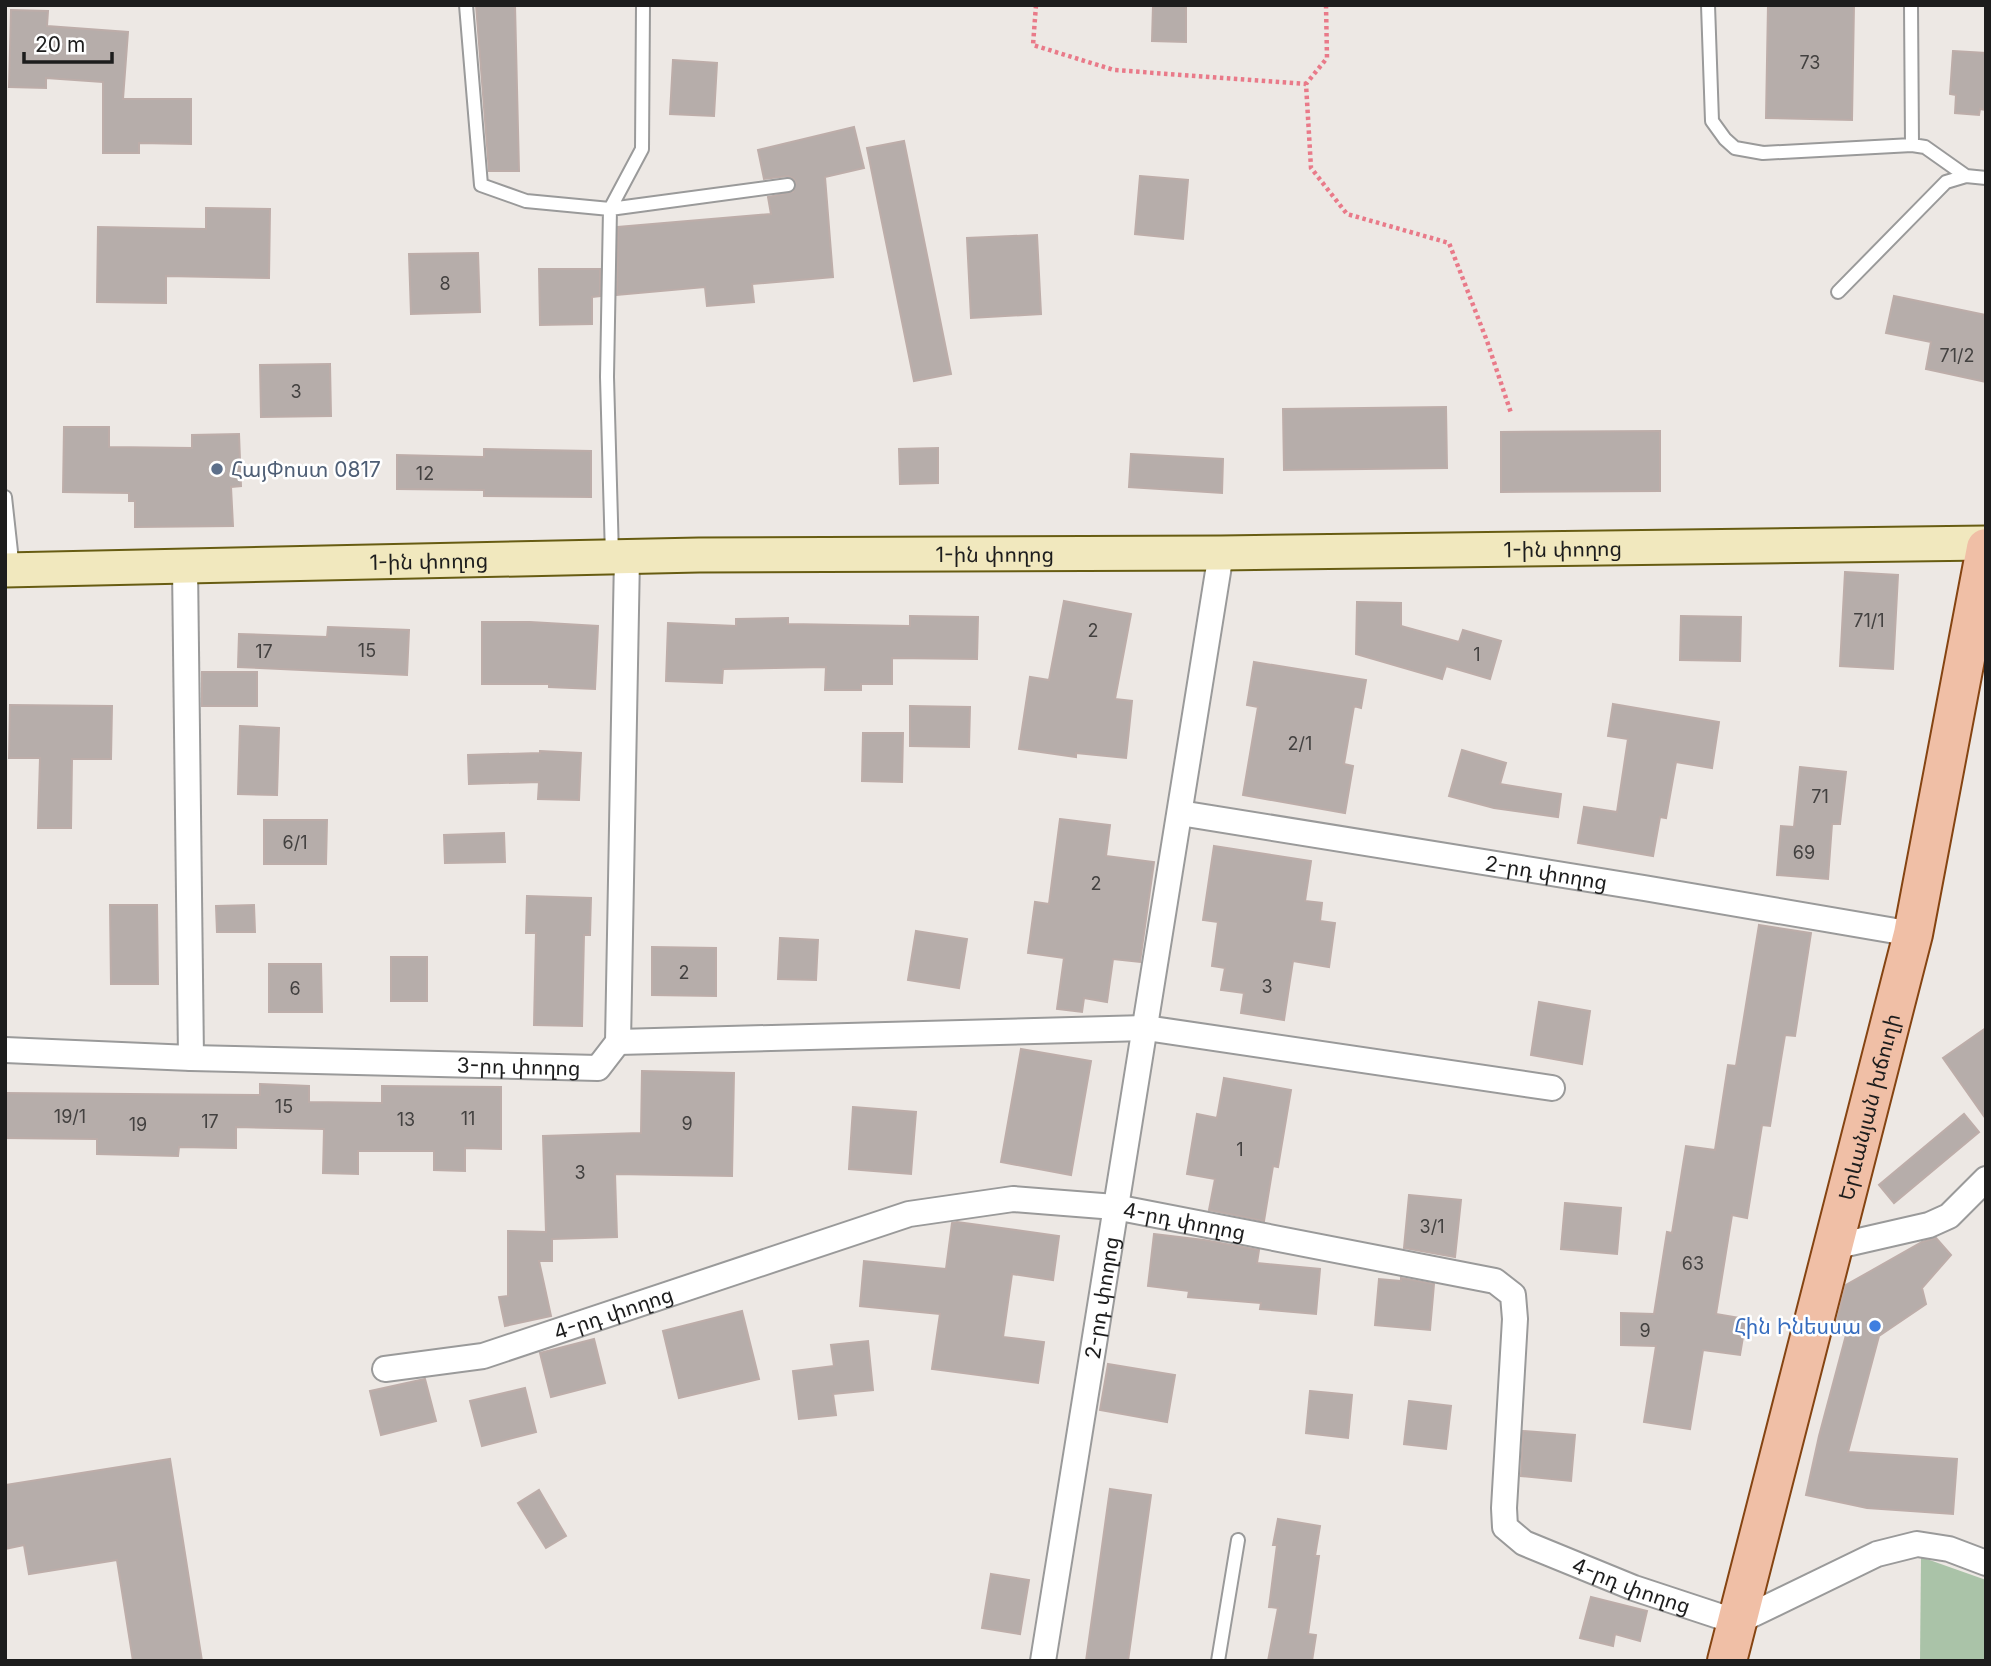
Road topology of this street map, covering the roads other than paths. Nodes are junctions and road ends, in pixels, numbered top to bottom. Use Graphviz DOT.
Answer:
graph roads {
  1 [pos="466,5"];
  2 [pos="643,5"];
  3 [pos="1709,5"];
  4 [pos="1911,5"];
  5 [pos="1912,145"];
  6 [pos="1966,176"];
  7 [pos="1986,178"];
  8 [pos="788,185"];
  9 [pos="610,209"];
  10 [pos="1838,292"];
  11 [pos="5,497"];
  12 [pos="1986,545"];
  13 [pos="1221,553"];
  14 [pos="620,557"];
  15 [pos="186,567"];
  16 [pos="9,570"];
  17 [pos="1180,813"];
  18 [pos="1913,934"];
  19 [pos="1146,1028"];
  20 [pos="618,1042"];
  21 [pos="5,1050"];
  22 [pos="191,1058"];
  23 [pos="1552,1088"];
  24 [pos="1986,1179"];
  25 [pos="1115,1207"];
  26 [pos="1833,1247"];
  27 [pos="385,1369"];
  28 [pos="1238,1540"];
  29 [pos="1986,1563"];
  30 [pos="1737,1622"];
  31 [pos="1043,1661"];
  32 [pos="1218,1661"];
  33 [pos="1727,1661"];
  1 -- 9 [label="lane"];
  2 -- 9 [label="lane"];
  3 -- 5 [label="lane"];
  4 -- 5 [label="lane"];
  5 -- 6 [label="lane"];
  6 -- 7 [label="lane"];
  6 -- 10 [label="lane"];
  8 -- 9 [label="lane"];
  9 -- 14 [label="lane"];
  11 -- 16 [label="lane"];
  12 -- 13 [label="main road, 1-ին փողոց"];
  12 -- 18 [label="main road, Երևանյան խճուղի"];
  13 -- 14 [label="main road, 1-ին փողոց"];
  13 -- 17 [label="street, 2-րդ փողոց"];
  14 -- 15 [label="main road, 1-ին փողոց"];
  14 -- 20 [label="street"];
  15 -- 16 [label="main road, 1-ին փողոց"];
  15 -- 22 [label="street"];
  17 -- 18 [label="street, 2-րդ փողոց"];
  17 -- 19 [label="street, 2-րդ փողոց"];
  18 -- 26 [label="main road, Երևանյան խճուղի"];
  19 -- 20 [label="street"];
  19 -- 23 [label="street"];
  19 -- 25 [label="street, 2-րդ փողոց"];
  20 -- 22 [label="street, 3-րդ փողոց"];
  21 -- 22 [label="street, 3-րդ փողոց"];
  24 -- 26 [label="street"];
  25 -- 27 [label="street, 4-րդ փողոց"];
  25 -- 30 [label="street, 4-րդ փողոց"];
  25 -- 31 [label="street, 2-րդ փողոց"];
  26 -- 30 [label="main road, Երևանյան խճուղի"];
  28 -- 32 [label="lane"];
  29 -- 30 [label="street"];
  30 -- 33 [label="main road, Երևանյան խճուղի"];
}
